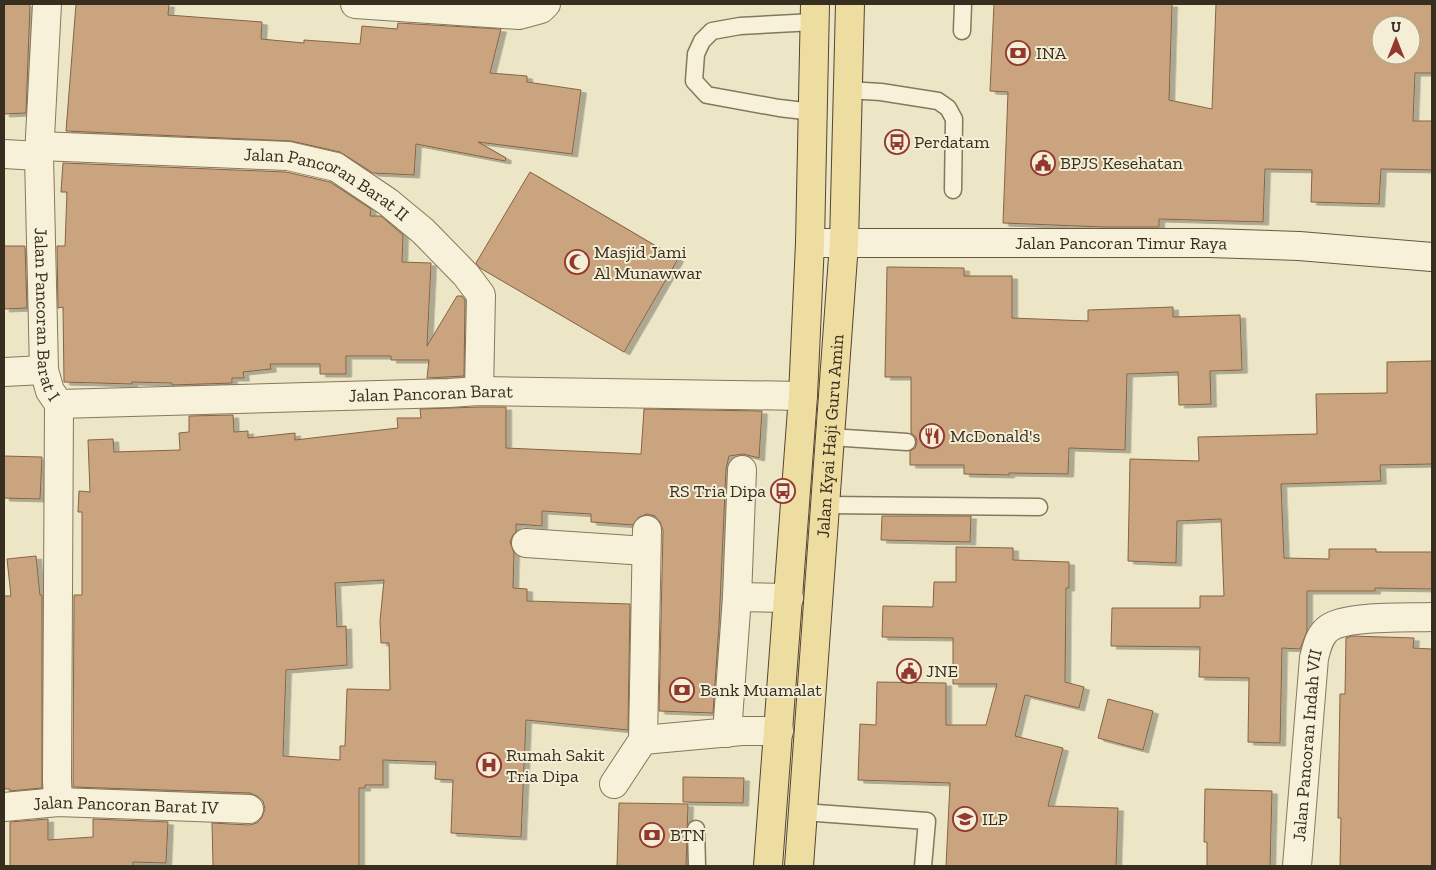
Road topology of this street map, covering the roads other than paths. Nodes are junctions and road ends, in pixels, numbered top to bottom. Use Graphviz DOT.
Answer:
graph roads {
  1 [pos="47,4"];
  2 [pos="355,4"];
  3 [pos="546,4"];
  4 [pos="850,4"];
  5 [pos="963,4"];
  6 [pos="810,16"];
  7 [pos="962,31"];
  8 [pos="847,90"];
  9 [pos="807,111"];
  10 [pos="39,151"];
  11 [pos="4,154"];
  12 [pos="953,190"];
  13 [pos="810,243"];
  14 [pos="844,243"];
  15 [pos="1432,257"];
  16 [pos="44,370"];
  17 [pos="4,372"];
  18 [pos="479,391"];
  19 [pos="787,395"];
  20 [pos="59,404"];
  21 [pos="830,437"];
  22 [pos="907,442"];
  23 [pos="742,470"];
  24 [pos="824,505"];
  25 [pos="1039,507"];
  26 [pos="526,543"];
  27 [pos="762,598"];
  28 [pos="1432,617"];
  29 [pos="809,730"];
  30 [pos="754,731"];
  31 [pos="643,740"];
  32 [pos="614,784"];
  33 [pos="58,802"];
  34 [pos="4,807"];
  35 [pos="249,809"];
  36 [pos="803,812"];
  37 [pos="696,829"];
  38 [pos="697,866"];
  39 [pos="768,866"];
  40 [pos="800,866"];
  41 [pos="923,866"];
  42 [pos="1297,866"];
  1 -- 10 [label="street, Jalan Pancoran Barat I"];
  2 -- 3 [label="street"];
  4 -- 8 [label="main road, Jalan Kyai Haji Guru Amin"];
  5 -- 7 [label="lane"];
  6 -- 9 [label="main road, Jalan Kyai Haji Guru Amin"];
  6 -- 9 [label="lane"];
  8 -- 12 [label="lane"];
  8 -- 14 [label="main road, Jalan Kyai Haji Guru Amin"];
  9 -- 13 [label="main road, Jalan Kyai Haji Guru Amin"];
  10 -- 11 [label="street, Jalan Pancoran Barat II"];
  10 -- 16 [label="street, Jalan Pancoran Barat I"];
  10 -- 18 [label="street, Jalan Pancoran Barat II"];
  13 -- 14 [label="street, Jalan Pancoran Timur Raya"];
  13 -- 19 [label="main road, Jalan Kyai Haji Guru Amin"];
  14 -- 15 [label="street, Jalan Pancoran Timur Raya"];
  14 -- 21 [label="main road, Jalan Kyai Haji Guru Amin"];
  16 -- 17 [label="street"];
  16 -- 20 [label="street, Jalan Pancoran Barat I"];
  18 -- 19 [label="street, Jalan Pancoran Barat"];
  18 -- 20 [label="street, Jalan Pancoran Barat"];
  19 -- 27 [label="main road, Jalan Kyai Haji Guru Amin"];
  20 -- 33 [label="street, Jalan Pancoran Barat I"];
  21 -- 22 [label="lane"];
  21 -- 24 [label="main road, Jalan Kyai Haji Guru Amin"];
  23 -- 27 [label="street"];
  24 -- 25 [label="lane"];
  24 -- 29 [label="main road, Jalan Kyai Haji Guru Amin"];
  26 -- 31 [label="street"];
  27 -- 30 [label="main road, Jalan Kyai Haji Guru Amin"];
  27 -- 30 [label="street"];
  28 -- 42 [label="street, Jalan Pancoran Indah VII"];
  29 -- 30 [label="main road"];
  29 -- 36 [label="main road, Jalan Kyai Haji Guru Amin"];
  30 -- 31 [label="street"];
  30 -- 39 [label="main road, Jalan Kyai Haji Guru Amin"];
  31 -- 32 [label="street"];
  33 -- 34 [label="street, Jalan Pancoran Barat IV"];
  33 -- 35 [label="street, Jalan Pancoran Barat IV"];
  36 -- 40 [label="main road, Jalan Kyai Haji Guru Amin"];
  36 -- 41 [label="lane"];
  37 -- 38 [label="lane"];
}
